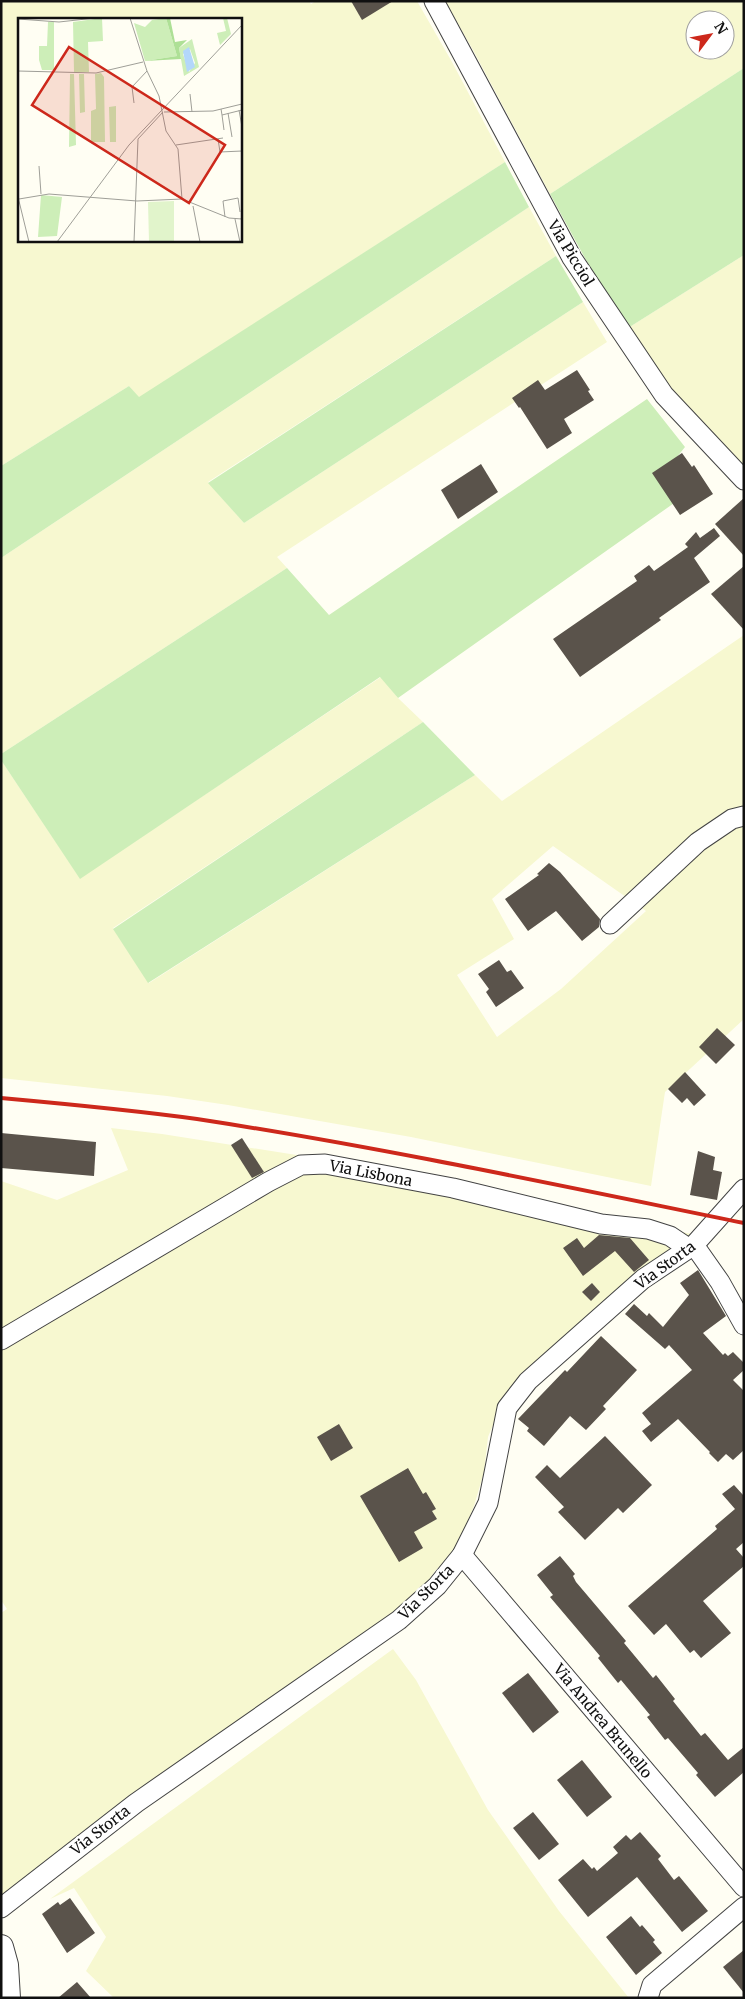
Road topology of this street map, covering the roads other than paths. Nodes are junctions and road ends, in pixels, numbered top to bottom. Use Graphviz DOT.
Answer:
graph roads {
  1 [pos="434,1"];
  2 [pos="744,480"];
  3 [pos="744,816"];
  4 [pos="610,924"];
  5 [pos="744,1189"];
  6 [pos="691,1247"];
  7 [pos="744,1325"];
  8 [pos="1,1340"];
  9 [pos="462,1554"];
  10 [pos="744,1886"];
  11 [pos="744,1907"];
  12 [pos="1,1908"];
  13 [pos="1,1947"];
  14 [pos="8,1998"];
  15 [pos="648,1998"];
  1 -- 2 [label="street, Via Picciol"];
  3 -- 4 [label="street"];
  5 -- 6 [label="street, Via Storta"];
  6 -- 7 [label="street"];
  6 -- 8 [label="street, Via Lisbona"];
  6 -- 9 [label="street, Via Storta"];
  9 -- 10 [label="street, Via Andrea Brunello"];
  9 -- 12 [label="street, Via Storta"];
  11 -- 15 [label="street"];
  13 -- 14 [label="street"];
}
